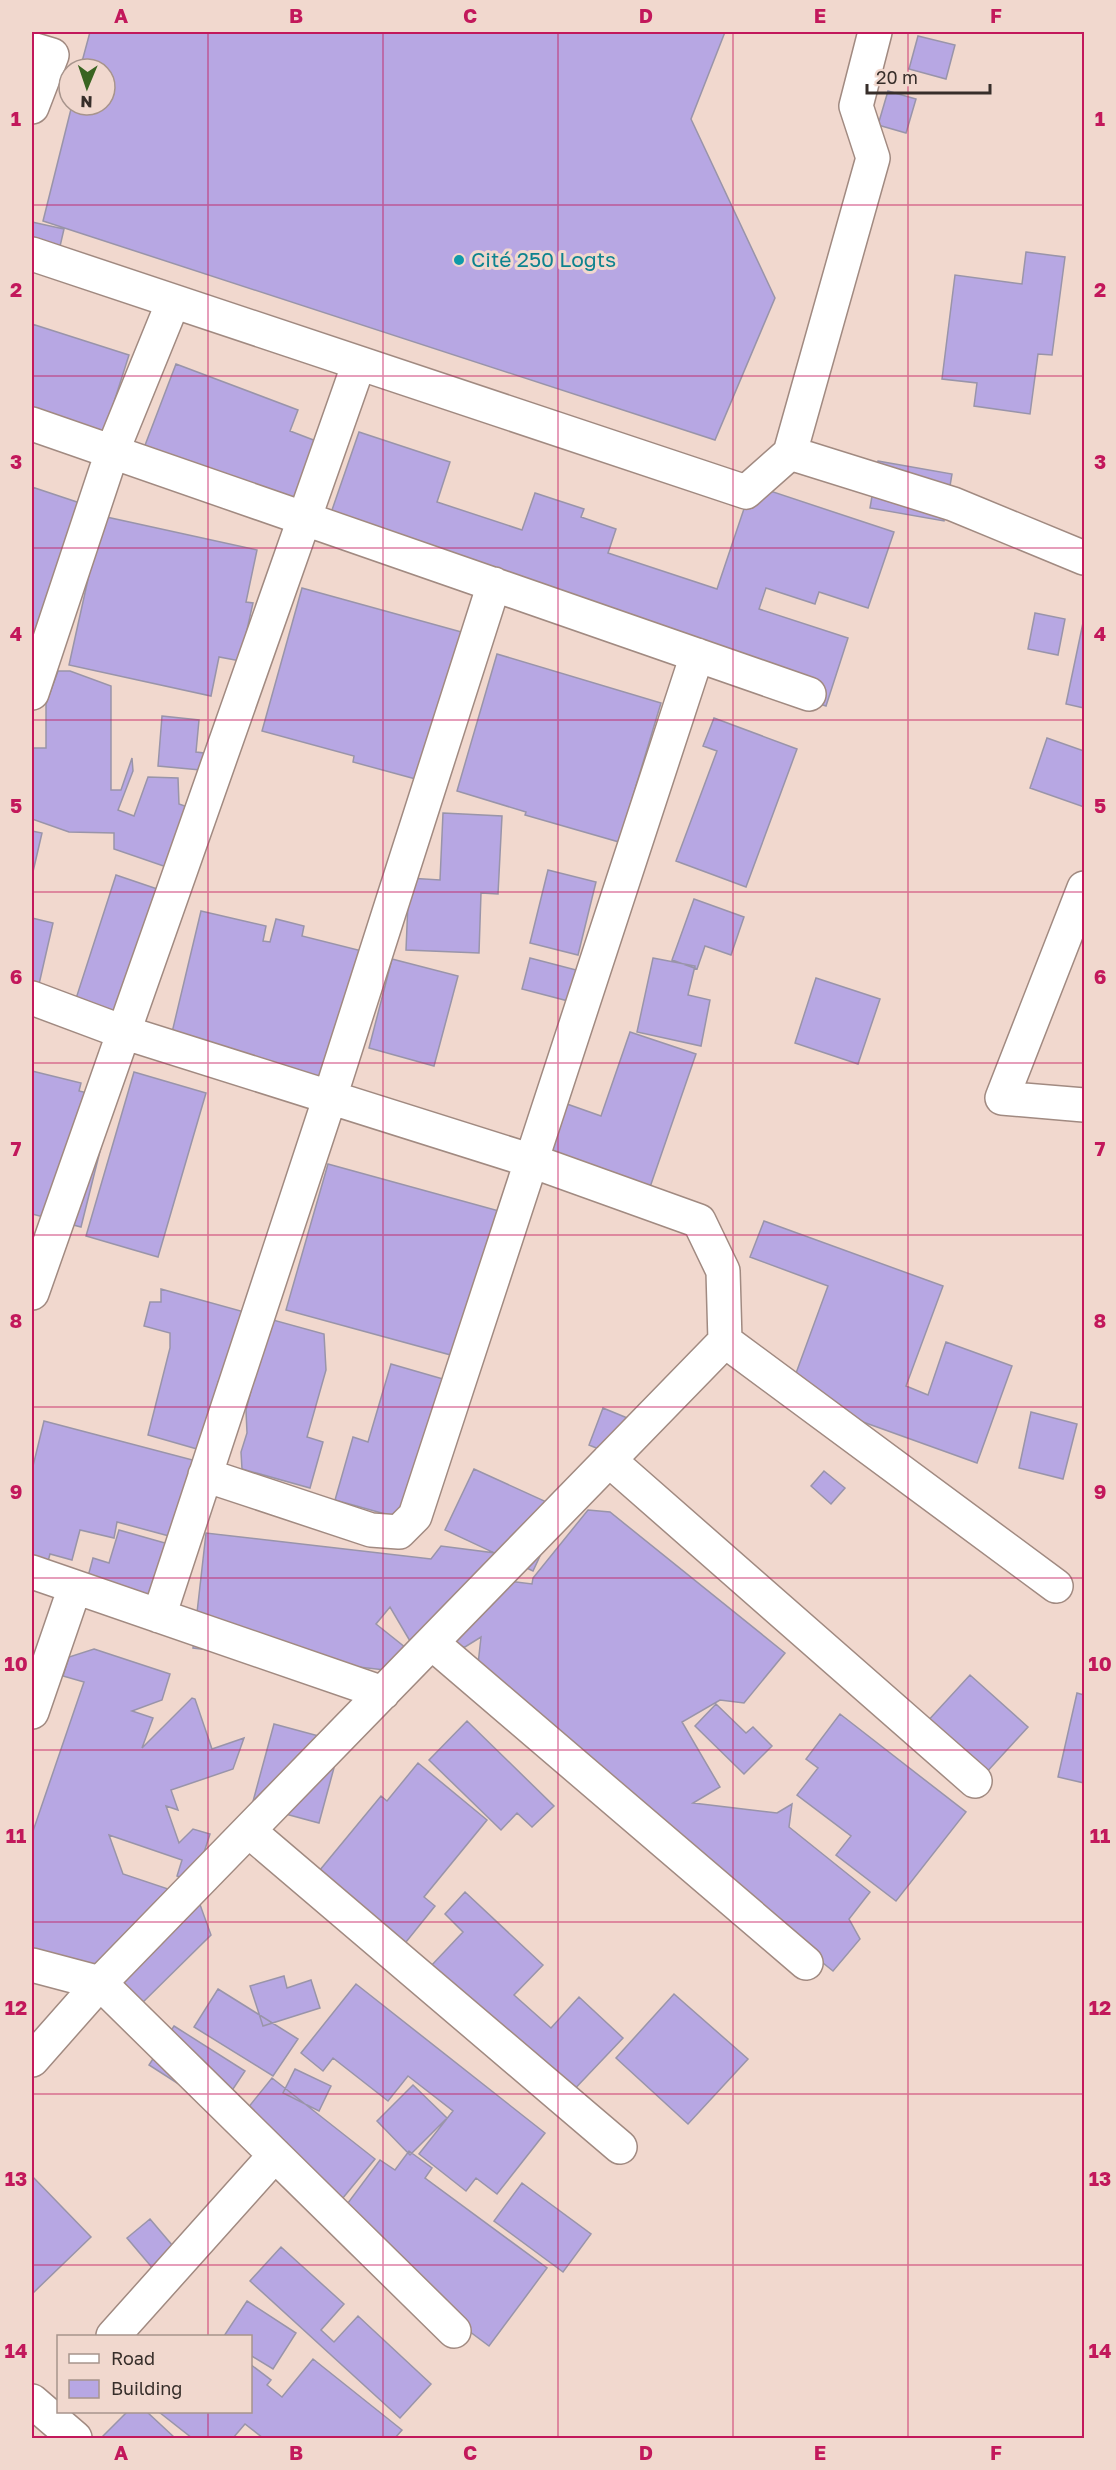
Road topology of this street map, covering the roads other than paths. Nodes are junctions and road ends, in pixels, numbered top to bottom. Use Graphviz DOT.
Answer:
graph roads {
  1 [pos="875,32"];
  2 [pos="32,49"];
  3 [pos="32,107"];
  4 [pos="32,254"];
  5 [pos="173,302"];
  6 [pos="359,363"];
  7 [pos="32,424"];
  8 [pos="112,452"];
  9 [pos="790,453"];
  10 [pos="305,518"];
  11 [pos="1084,558"];
  12 [pos="494,584"];
  13 [pos="697,655"];
  14 [pos="32,693"];
  15 [pos="809,694"];
  16 [pos="1084,888"];
  17 [pos="32,998"];
  18 [pos="123,1032"];
  19 [pos="330,1097"];
  20 [pos="1084,1105"];
  21 [pos="532,1161"];
  22 [pos="44,1221"];
  23 [pos="32,1293"];
  24 [pos="725,1341"];
  25 [pos="609,1460"];
  26 [pos="205,1475"];
  27 [pos="32,1572"];
  28 [pos="1056,1586"];
  29 [pos="75,1587"];
  30 [pos="159,1616"];
  31 [pos="432,1643"];
  32 [pos="383,1694"];
  33 [pos="32,1712"];
  34 [pos="975,1781"];
  35 [pos="249,1831"];
  36 [pos="806,1963"];
  37 [pos="32,1965"];
  38 [pos="100,1983"];
  39 [pos="32,2060"];
  40 [pos="620,2147"];
  41 [pos="275,2155"];
  42 [pos="454,2331"];
  43 [pos="115,2335"];
  44 [pos="45,2404"];
  45 [pos="75,2439"];
  1 -- 9 [label="street"];
  2 -- 3 [label="street"];
  4 -- 5 [label="street"];
  5 -- 6 [label="street"];
  5 -- 8 [label="street"];
  6 -- 9 [label="street"];
  6 -- 10 [label="street"];
  7 -- 8 [label="street"];
  8 -- 10 [label="street"];
  8 -- 14 [label="street"];
  9 -- 11 [label="street"];
  10 -- 12 [label="street"];
  10 -- 18 [label="street"];
  12 -- 13 [label="street"];
  12 -- 19 [label="street"];
  13 -- 15 [label="street"];
  13 -- 21 [label="street"];
  16 -- 20 [label="street"];
  17 -- 18 [label="street"];
  18 -- 19 [label="street"];
  18 -- 22 [label="street"];
  19 -- 21 [label="street"];
  19 -- 26 [label="street"];
  21 -- 24 [label="street"];
  21 -- 26 [label="street"];
  22 -- 23 [label="street"];
  24 -- 25 [label="street"];
  24 -- 28 [label="street"];
  25 -- 31 [label="street"];
  25 -- 34 [label="street"];
  26 -- 30 [label="street"];
  27 -- 29 [label="street"];
  29 -- 30 [label="street"];
  29 -- 33 [label="street"];
  30 -- 32 [label="street"];
  31 -- 32 [label="street"];
  31 -- 36 [label="street"];
  32 -- 35 [label="street"];
  35 -- 38 [label="street"];
  35 -- 40 [label="street"];
  37 -- 38 [label="street"];
  38 -- 39 [label="street"];
  38 -- 41 [label="street"];
  41 -- 42 [label="street"];
  41 -- 43 [label="street"];
  44 -- 45 [label="street"];
}
